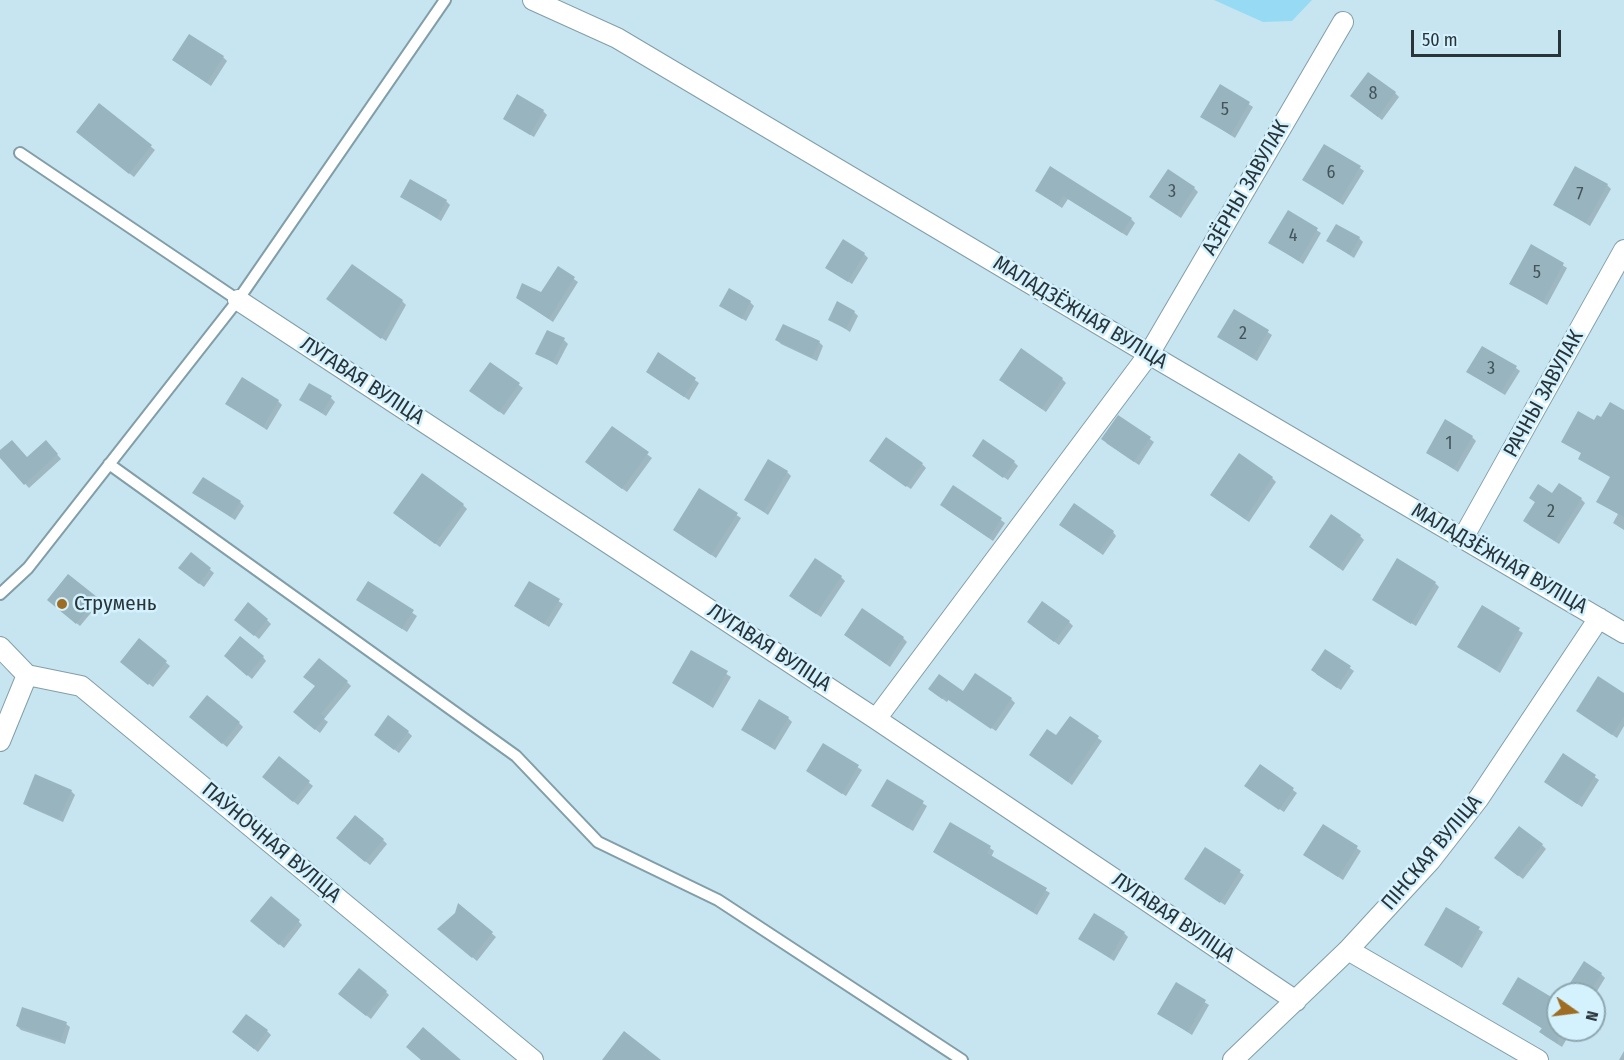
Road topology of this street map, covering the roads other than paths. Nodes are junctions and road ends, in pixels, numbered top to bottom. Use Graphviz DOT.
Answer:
graph roads {
  1 [pos="445,0"];
  2 [pos="533,0"];
  3 [pos="1343,22"];
  4 [pos="20,153"];
  5 [pos="1624,250"];
  6 [pos="238,300"];
  7 [pos="1149,354"];
  8 [pos="109,464"];
  9 [pos="1463,538"];
  10 [pos="0,594"];
  11 [pos="1599,618"];
  12 [pos="1624,633"];
  13 [pos="0,647"];
  14 [pos="27,675"];
  15 [pos="876,719"];
  16 [pos="0,741"];
  17 [pos="1348,950"];
  18 [pos="1296,1001"];
  19 [pos="533,1060"];
  20 [pos="962,1060"];
  21 [pos="1233,1060"];
  22 [pos="1538,1060"];
  1 -- 6 [label="lane"];
  2 -- 7 [label="street, МАЛАДЗЁЖНАЯ ВУЛІЦА"];
  3 -- 7 [label="street, АЗЁРНЫ ЗАВУЛАК"];
  4 -- 6 [label="lane"];
  5 -- 9 [label="street, РАЧНЫ ЗАВУЛАК"];
  6 -- 8 [label="lane"];
  6 -- 15 [label="street, ЛУГАВАЯ ВУЛІЦА"];
  7 -- 9 [label="street, МАЛАДЗЁЖНАЯ ВУЛІЦА"];
  7 -- 15 [label="street, АЗЁРНЫ ЗАВУЛАК"];
  8 -- 10 [label="lane"];
  8 -- 20 [label="lane"];
  9 -- 11 [label="street, МАЛАДЗЁЖНАЯ ВУЛІЦА"];
  11 -- 12 [label="street, МАЛАДЗЁЖНАЯ ВУЛІЦА"];
  11 -- 17 [label="street, ПІНСКАЯ ВУЛІЦА"];
  13 -- 14 [label="street"];
  14 -- 16 [label="street"];
  14 -- 19 [label="street, ПАЎНОЧНАЯ ВУЛІЦА"];
  15 -- 18 [label="street, ЛУГАВАЯ ВУЛІЦА"];
  17 -- 18 [label="street, ПІНСКАЯ ВУЛІЦА"];
  17 -- 22 [label="street"];
  18 -- 21 [label="street, ПІНСКАЯ ВУЛІЦА"];
}
